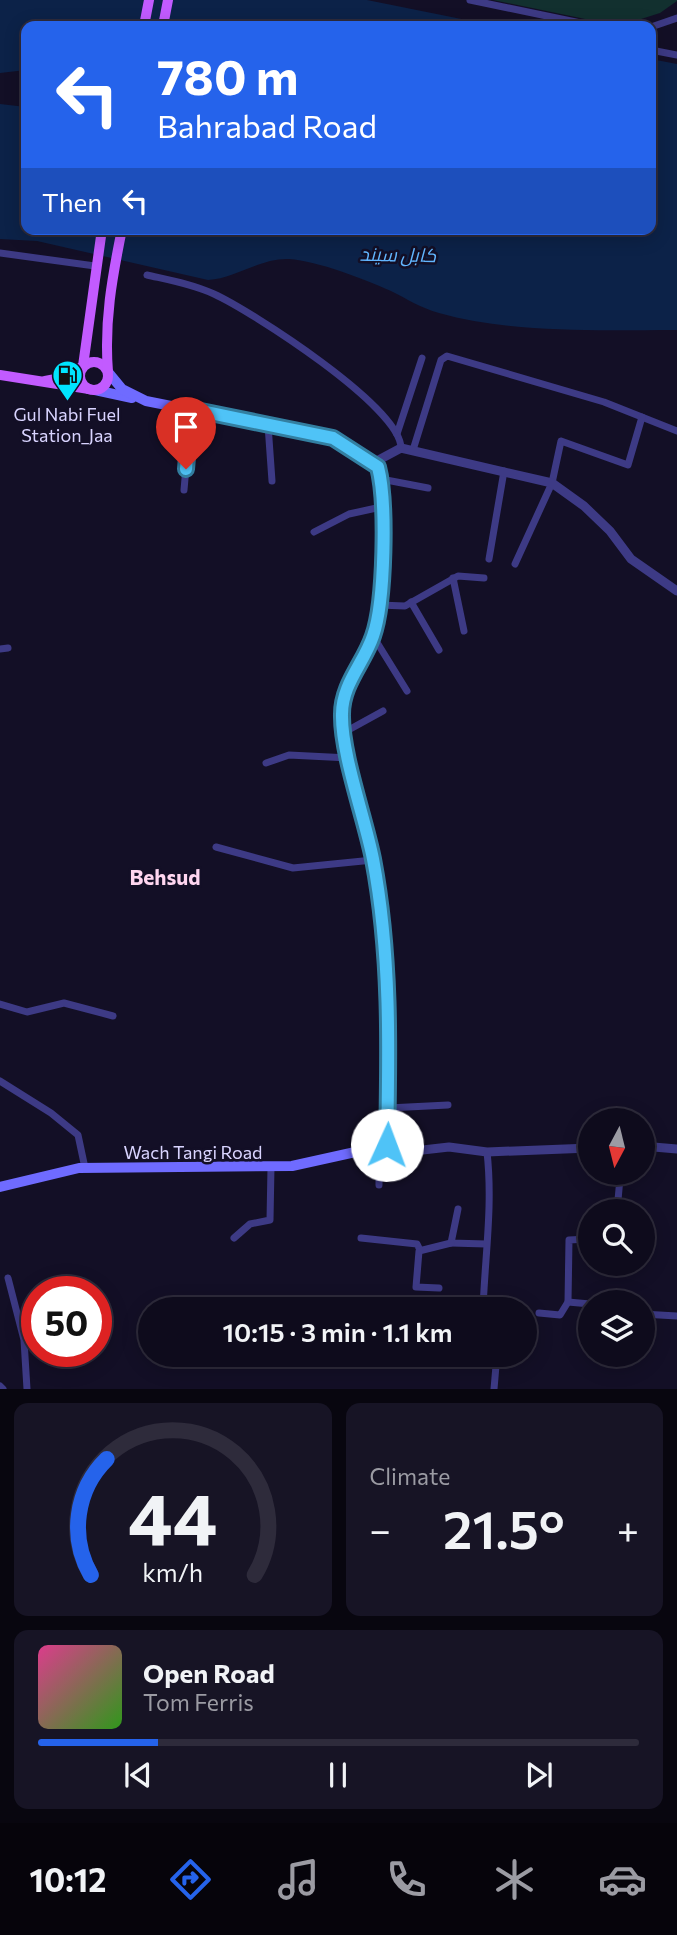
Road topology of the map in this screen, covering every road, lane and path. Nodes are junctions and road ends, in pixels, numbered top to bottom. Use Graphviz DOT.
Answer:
graph roads {
  1 [pos="149,0"];
  2 [pos="168,0"];
  3 [pos="470,0"];
  4 [pos="677,18"];
  5 [pos="145,21"];
  6 [pos="164,21"];
  7 [pos="571,21"];
  8 [pos="656,25"];
  9 [pos="656,51"];
  10 [pos="677,55"];
  11 [pos="102,235"];
  12 [pos="121,235"];
  13 [pos="0,253"];
  14 [pos="96,263"];
  15 [pos="146,275"];
  16 [pos="422,358"];
  17 [pos="83,366"];
  18 [pos="108,372"];
  19 [pos="0,375"];
  20 [pos="45,381"];
  21 [pos="92,389"];
  22 [pos="146,401"];
  23 [pos="191,409"];
  24 [pos="642,416"];
  25 [pos="268,425"];
  26 [pos="677,431"];
  27 [pos="397,434"];
  28 [pos="401,448"];
  29 [pos="413,450"];
  30 [pos="373,463"];
  31 [pos="504,471"];
  32 [pos="381,479"];
  33 [pos="272,481"];
  34 [pos="552,482"];
  35 [pos="428,488"];
  36 [pos="184,490"];
  37 [pos="381,507"];
  38 [pos="314,532"];
  39 [pos="489,559"];
  40 [pos="515,564"];
  41 [pos="484,578"];
  42 [pos="453,579"];
  43 [pos="677,591"];
  44 [pos="411,602"];
  45 [pos="379,604"];
  46 [pos="464,631"];
  47 [pos="373,636"];
  48 [pos="439,650"];
  49 [pos="407,691"];
  50 [pos="383,712"];
  51 [pos="343,733"];
  52 [pos="349,758"];
  53 [pos="266,763"];
  54 [pos="216,847"];
  55 [pos="373,860"];
  56 [pos="0,1004"];
  57 [pos="113,1016"];
  58 [pos="0,1080"];
  59 [pos="448,1105"];
  60 [pos="388,1108"];
  61 [pos="383,1146"];
  62 [pos="655,1146"];
  63 [pos="578,1148"];
  64 [pos="677,1149"];
  65 [pos="487,1152"];
  66 [pos="271,1167"];
  67 [pos="85,1168"];
  68 [pos="379,1185"];
  69 [pos="0,1187"];
  70 [pos="458,1209"];
  71 [pos="234,1238"];
  72 [pos="360,1238"];
  73 [pos="578,1240"];
  74 [pos="452,1243"];
  75 [pos="486,1244"];
  76 [pos="420,1250"];
  77 [pos="8,1278"];
  78 [pos="439,1288"];
  79 [pos="483,1297"];
  80 [pos="568,1302"];
  81 [pos="578,1303"];
  82 [pos="539,1313"];
  83 [pos="655,1315"];
  84 [pos="677,1316"];
  85 [pos="496,1367"];
  86 [pos="27,1389"];
  87 [pos="494,1389"];
  1 -- 5 [label="main road"];
  2 -- 6 [label="main road"];
  3 -- 7 [label="street"];
  4 -- 8 [label="street"];
  9 -- 10 [label="street"];
  11 -- 14 [label="main road"];
  12 -- 18 [label="main road"];
  13 -- 14 [label="street"];
  14 -- 17 [label="main road"];
  15 -- 27 [label="street"];
  16 -- 27 [label="street"];
  17 -- 18 [label="main road"];
  17 -- 20 [label="main road"];
  17 -- 21 [label="main road"];
  18 -- 21 [label="main road"];
  18 -- 22 [label="main road"];
  19 -- 20 [label="main road"];
  20 -- 21 [label="main road"];
  21 -- 22 [label="main road"];
  22 -- 23 [label="main road"];
  23 -- 25 [label="main road"];
  23 -- 36 [label="street"];
  24 -- 26 [label="street"];
  24 -- 29 [label="street"];
  24 -- 34 [label="street"];
  25 -- 30 [label="main road"];
  25 -- 33 [label="street"];
  27 -- 28 [label="street"];
  28 -- 29 [label="street"];
  28 -- 30 [label="street"];
  29 -- 31 [label="street"];
  30 -- 32 [label="main road"];
  31 -- 34 [label="street"];
  31 -- 39 [label="street"];
  32 -- 35 [label="street"];
  32 -- 37 [label="main road"];
  34 -- 40 [label="street"];
  34 -- 43 [label="street"];
  37 -- 38 [label="street"];
  37 -- 45 [label="main road"];
  41 -- 42 [label="street"];
  42 -- 44 [label="street"];
  42 -- 46 [label="street"];
  44 -- 45 [label="street"];
  44 -- 48 [label="street"];
  45 -- 47 [label="main road"];
  47 -- 49 [label="street"];
  47 -- 51 [label="main road"];
  50 -- 51 [label="street"];
  51 -- 52 [label="main road"];
  52 -- 53 [label="street"];
  52 -- 55 [label="main road"];
  54 -- 55 [label="street"];
  55 -- 60 [label="main road"];
  56 -- 57 [label="street"];
  58 -- 67 [label="street"];
  59 -- 60 [label="street"];
  60 -- 61 [label="main road"];
  61 -- 65 [label="street"];
  61 -- 66 [label="main road, Wach Tangi Road"];
  61 -- 68 [label="street"];
  62 -- 64 [label="street"];
  63 -- 65 [label="street"];
  65 -- 75 [label="street"];
  66 -- 67 [label="main road, Wach Tangi Road"];
  66 -- 71 [label="street"];
  67 -- 69 [label="main road, Wach Tangi Road"];
  70 -- 74 [label="street"];
  72 -- 76 [label="street"];
  73 -- 80 [label="street"];
  74 -- 75 [label="street"];
  74 -- 76 [label="street"];
  75 -- 79 [label="street"];
  76 -- 78 [label="street"];
  77 -- 86 [label="street"];
  80 -- 81 [label="street"];
  80 -- 82 [label="street"];
  83 -- 84 [label="street"];
  85 -- 87 [label="street"];
}
